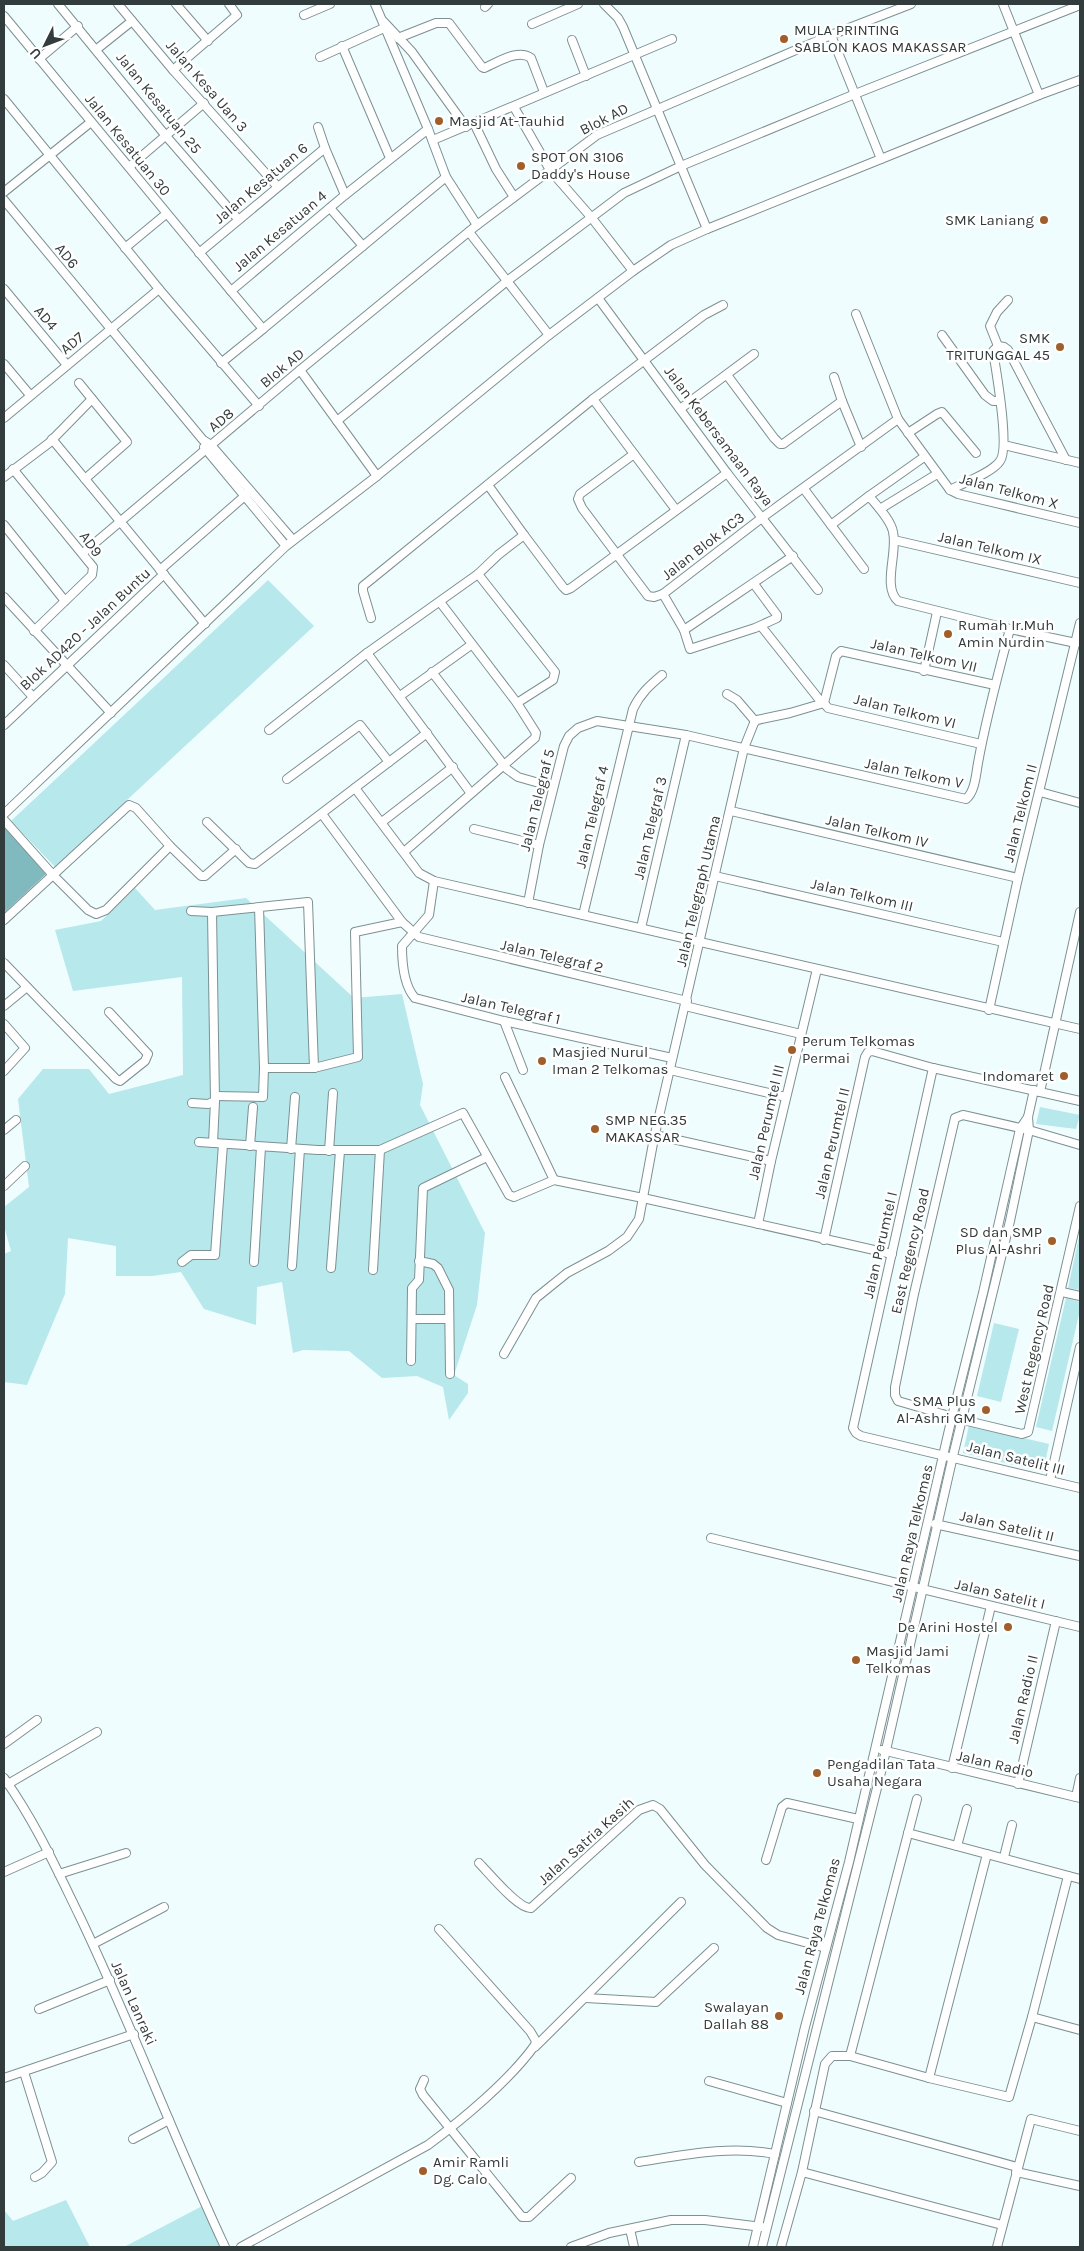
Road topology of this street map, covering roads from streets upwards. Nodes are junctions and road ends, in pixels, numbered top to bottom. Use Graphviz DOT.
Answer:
graph roads {
  1 [pos="58,4"];
  2 [pos="118,4"];
  3 [pos="176,4"];
  4 [pos="229,4"];
  5 [pos="330,4"];
  6 [pos="375,4"];
  7 [pos="578,4"];
  8 [pos="604,4"];
  9 [pos="911,4"];
  10 [pos="1003,4"];
  11 [pos="1080,5"];
  12 [pos="304,14"];
  13 [pos="4,16"];
  14 [pos="381,19"];
  15 [pos="132,21"];
  16 [pos="532,24"];
  17 [pos="78,26"];
  18 [pos="384,28"];
  19 [pos="1014,31"];
  20 [pos="831,35"];
  21 [pos="398,38"];
  22 [pos="672,39"];
  23 [pos="572,40"];
  24 [pos="208,41"];
  25 [pos="342,46"];
  26 [pos="97,49"];
  27 [pos="636,56"];
  28 [pos="320,57"];
  29 [pos="39,59"];
  30 [pos="173,70"];
  31 [pos="586,76"];
  32 [pos="1080,80"];
  33 [pos="544,92"];
  34 [pos="855,94"];
  35 [pos="1039,95"];
  36 [pos="4,99"];
  37 [pos="204,104"];
  38 [pos="514,107"];
  39 [pos="658,109"];
  40 [pos="91,122"];
  41 [pos="474,123"];
  42 [pos="466,127"];
  43 [pos="318,128"];
  44 [pos="428,129"];
  45 [pos="166,136"];
  46 [pos="433,140"];
  47 [pos="325,148"];
  48 [pos="50,154"];
  49 [pos="390,158"];
  50 [pos="881,159"];
  51 [pos="681,166"];
  52 [pos="129,167"];
  53 [pos="550,170"];
  54 [pos="446,176"];
  55 [pos="277,186"];
  56 [pos="4,192"];
  57 [pos="344,195"];
  58 [pos="514,197"];
  59 [pos="4,200"];
  60 [pos="330,208"];
  61 [pos="166,214"];
  62 [pos="591,217"];
  63 [pos="238,219"];
  64 [pos="476,225"];
  65 [pos="707,229"];
  66 [pos="469,232"];
  67 [pos="363,246"];
  68 [pos="125,248"];
  69 [pos="199,252"];
  70 [pos="632,271"];
  71 [pos="507,281"];
  72 [pos="4,289"];
  73 [pos="159,289"];
  74 [pos="231,291"];
  75 [pos="598,298"];
  76 [pos="1008,300"];
  77 [pos="723,305"];
  78 [pos="856,314"];
  79 [pos="110,329"];
  80 [pos="263,329"];
  81 [pos="548,335"];
  82 [pos="942,335"];
  83 [pos="998,346"];
  84 [pos="754,354"];
  85 [pos="644,360"];
  86 [pos="222,363"];
  87 [pos="4,364"];
  88 [pos="67,365"];
  89 [pos="300,370"];
  90 [pos="727,375"];
  91 [pos="834,377"];
  92 [pos="79,383"];
  93 [pos="30,395"];
  94 [pos="92,399"];
  95 [pos="593,399"];
  96 [pos="842,401"];
  97 [pos="1000,401"];
  98 [pos="259,406"];
  99 [pos="680,408"];
  100 [pos="4,418"];
  101 [pos="898,419"];
  102 [pos="337,421"];
  103 [pos="908,433"];
  104 [pos="52,439"];
  105 [pos="1004,445"];
  106 [pos="861,447"];
  107 [pos="208,448"];
  108 [pos="634,454"];
  109 [pos="976,454"];
  110 [pos="924,456"];
  111 [pos="1066,460"];
  112 [pos="1080,463"];
  113 [pos="12,469"];
  114 [pos="727,473"];
  115 [pos="937,474"];
  116 [pos="377,476"];
  117 [pos="4,477"];
  118 [pos="85,479"];
  119 [pos="488,485"];
  120 [pos="804,489"];
  121 [pos="950,490"];
  122 [pos="248,494"];
  123 [pos="870,496"];
  124 [pos="880,509"];
  125 [pos="676,510"];
  126 [pos="763,517"];
  127 [pos="121,520"];
  128 [pos="1080,523"];
  129 [pos="831,524"];
  130 [pos="4,525"];
  131 [pos="524,535"];
  132 [pos="293,540"];
  133 [pos="894,540"];
  134 [pos="286,546"];
  135 [pos="83,554"];
  136 [pos="617,554"];
  137 [pos="793,556"];
  138 [pos="159,569"];
  139 [pos="864,569"];
  140 [pos="478,574"];
  141 [pos="1080,583"];
  142 [pos="754,584"];
  143 [pos="818,590"];
  144 [pos="663,594"];
  145 [pos="4,597"];
  146 [pos="65,600"];
  147 [pos="440,602"];
  148 [pos="937,612"];
  149 [pos="371,618"];
  150 [pos="1080,623"];
  151 [pos="205,624"];
  152 [pos="761,626"];
  153 [pos="1010,629"];
  154 [pos="684,630"];
  155 [pos="34,631"];
  156 [pos="1076,643"];
  157 [pos="471,645"];
  158 [pos="367,653"];
  159 [pos="4,665"];
  160 [pos="67,665"];
  161 [pos="924,671"];
  162 [pos="432,672"];
  163 [pos="662,675"];
  164 [pos="995,685"];
  165 [pos="727,694"];
  166 [pos="400,696"];
  167 [pos="33,697"];
  168 [pos="517,703"];
  169 [pos="823,703"];
  170 [pos="111,713"];
  171 [pos="755,721"];
  172 [pos="4,725"];
  173 [pos="627,726"];
  174 [pos="269,730"];
  175 [pos="427,733"];
  176 [pos="686,735"];
  177 [pos="981,744"];
  178 [pos="744,748"];
  179 [pos="389,762"];
  180 [pos="502,764"];
  181 [pos="454,767"];
  182 [pos="287,779"];
  183 [pos="553,787"];
  184 [pos="355,788"];
  185 [pos="470,792"];
  186 [pos="1040,792"];
  187 [pos="1080,803"];
  188 [pos="731,811"];
  189 [pos="4,814"];
  190 [pos="322,814"];
  191 [pos="4,820"];
  192 [pos="207,822"];
  193 [pos="382,822"];
  194 [pos="474,829"];
  195 [pos="539,845"];
  196 [pos="170,846"];
  197 [pos="236,849"];
  198 [pos="404,852"];
  199 [pos="53,875"];
  200 [pos="715,876"];
  201 [pos="1018,878"];
  202 [pos="434,881"];
  203 [pos="528,903"];
  204 [pos="259,907"];
  205 [pos="191,911"];
  206 [pos="212,912"];
  207 [pos="1080,912"];
  208 [pos="583,915"];
  209 [pos="4,920"];
  210 [pos="402,922"];
  211 [pos="641,928"];
  212 [pos="413,934"];
  213 [pos="701,942"];
  214 [pos="1003,942"];
  215 [pos="4,963"];
  216 [pos="817,969"];
  217 [pos="27,988"];
  218 [pos="686,1004"];
  219 [pos="4,1006"];
  220 [pos="989,1010"];
  221 [pos="109,1012"];
  222 [pos="504,1021"];
  223 [pos="4,1024"];
  224 [pos="1055,1024"];
  225 [pos="1080,1029"];
  226 [pos="801,1034"];
  227 [pos="672,1058"];
  228 [pos="264,1068"];
  229 [pos="314,1068"];
  230 [pos="933,1068"];
  231 [pos="523,1070"];
  232 [pos="670,1070"];
  233 [pos="4,1071"];
  234 [pos="505,1077"];
  235 [pos="1037,1091"];
  236 [pos="333,1093"];
  237 [pos="786,1097"];
  238 [pos="215,1098"];
  239 [pos="295,1098"];
  240 [pos="1080,1101"];
  241 [pos="192,1104"];
  242 [pos="253,1107"];
  243 [pos="1028,1118"];
  244 [pos="16,1120"];
  245 [pos="1020,1128"];
  246 [pos="4,1130"];
  247 [pos="1029,1130"];
  248 [pos="655,1135"];
  249 [pos="198,1142"];
  250 [pos="213,1143"];
  251 [pos="223,1144"];
  252 [pos="1080,1145"];
  253 [pos="250,1146"];
  254 [pos="261,1146"];
  255 [pos="291,1148"];
  256 [pos="300,1149"];
  257 [pos="380,1150"];
  258 [pos="329,1151"];
  259 [pos="340,1151"];
  260 [pos="487,1157"];
  261 [pos="771,1161"];
  262 [pos="25,1166"];
  263 [pos="554,1180"];
  264 [pos="4,1186"];
  265 [pos="643,1198"];
  266 [pos="1080,1206"];
  267 [pos="1000,1219"];
  268 [pos="1010,1221"];
  269 [pos="758,1224"];
  270 [pos="824,1240"];
  271 [pos="892,1254"];
  272 [pos="420,1261"];
  273 [pos="182,1262"];
  274 [pos="254,1262"];
  275 [pos="292,1266"];
  276 [pos="331,1268"];
  277 [pos="373,1270"];
  278 [pos="1062,1292"];
  279 [pos="1080,1296"];
  280 [pos="449,1318"];
  281 [pos="413,1319"];
  282 [pos="1080,1347"];
  283 [pos="504,1354"];
  284 [pos="411,1361"];
  285 [pos="450,1374"];
  286 [pos="952,1417"];
  287 [pos="963,1420"];
  288 [pos="853,1428"];
  289 [pos="944,1454"];
  290 [pos="953,1456"];
  291 [pos="1050,1480"];
  292 [pos="1080,1488"];
  293 [pos="928,1523"];
  294 [pos="939,1525"];
  295 [pos="711,1538"];
  296 [pos="1080,1556"];
  297 [pos="913,1588"];
  298 [pos="922,1590"];
  299 [pos="991,1606"];
  300 [pos="1056,1621"];
  301 [pos="1080,1627"];
  302 [pos="37,1720"];
  303 [pos="97,1732"];
  304 [pos="4,1744"];
  305 [pos="875,1749"];
  306 [pos="886,1751"];
  307 [pos="952,1768"];
  308 [pos="1080,1778"];
  309 [pos="6,1781"];
  310 [pos="1018,1784"];
  311 [pos="1078,1797"];
  312 [pos="917,1799"];
  313 [pos="967,1809"];
  314 [pos="858,1819"];
  315 [pos="1012,1825"];
  316 [pos="908,1833"];
  317 [pos="957,1846"];
  318 [pos="49,1852"];
  319 [pos="126,1853"];
  320 [pos="987,1854"];
  321 [pos="1004,1857"];
  322 [pos="766,1860"];
  323 [pos="479,1862"];
  324 [pos="849,1862"];
  325 [pos="859,1864"];
  326 [pos="4,1872"];
  327 [pos="59,1874"];
  328 [pos="1068,1876"];
  329 [pos="1080,1879"];
  330 [pos="680,1902"];
  331 [pos="164,1907"];
  332 [pos="439,1929"];
  333 [pos="93,1944"];
  334 [pos="714,1948"];
  335 [pos="826,1948"];
  336 [pos="110,1980"];
  337 [pos="818,1982"];
  338 [pos="827,1984"];
  339 [pos="586,1998"];
  340 [pos="39,2009"];
  341 [pos="1032,2017"];
  342 [pos="1080,2030"];
  343 [pos="134,2034"];
  344 [pos="532,2050"];
  345 [pos="850,2056"];
  346 [pos="24,2072"];
  347 [pos="4,2078"];
  348 [pos="929,2078"];
  349 [pos="424,2080"];
  350 [pos="709,2081"];
  351 [pos="787,2103"];
  352 [pos="814,2111"];
  353 [pos="169,2120"];
  354 [pos="450,2129"];
  355 [pos="1080,2131"];
  356 [pos="132,2139"];
  357 [pos="775,2154"];
  358 [pos="639,2162"];
  359 [pos="1016,2169"];
  360 [pos="802,2172"];
  361 [pos="35,2177"];
  362 [pos="571,2178"];
  363 [pos="1080,2186"];
  364 [pos="1002,2225"];
  365 [pos="758,2226"];
  366 [pos="767,2228"];
  367 [pos="630,2229"];
  368 [pos="225,2247"];
  369 [pos="241,2247"];
  370 [pos="571,2247"];
  371 [pos="634,2247"];
  372 [pos="753,2247"];
  373 [pos="762,2247"];
  374 [pos="780,2247"];
  375 [pos="997,2247"];
  1 -- 17 [label="street, Jalan Kesatuan 25"];
  2 -- 15 [label="street, Jalan Kesa Uan 3"];
  3 -- 24 [label="street"];
  4 -- 24 [label="street"];
  5 -- 12 [label="street"];
  6 -- 14 [label="street"];
  7 -- 16 [label="street"];
  8 -- 27 [label="street"];
  9 -- 20 [label="street, Blok AD"];
  10 -- 19 [label="street"];
  11 -- 19 [label="street"];
  13 -- 29 [label="street, Jalan Kesatuan 30"];
  14 -- 18 [label="street"];
  14 -- 21 [label="street"];
  15 -- 26 [label="street"];
  15 -- 30 [label="street, Jalan Kesa Uan 3"];
  17 -- 26 [label="street, Jalan Kesatuan 25"];
  17 -- 29 [label="street"];
  18 -- 25 [label="street"];
  18 -- 44 [label="street"];
  19 -- 34 [label="street"];
  19 -- 35 [label="street"];
  20 -- 34 [label="street"];
  20 -- 39 [label="street, Blok AD"];
  21 -- 33 [label="street"];
  21 -- 42 [label="street"];
  22 -- 27 [label="street"];
  23 -- 31 [label="street"];
  24 -- 30 [label="street"];
  25 -- 28 [label="street"];
  25 -- 49 [label="street"];
  26 -- 45 [label="street, Jalan Kesatuan 25"];
  27 -- 31 [label="street"];
  27 -- 39 [label="street"];
  29 -- 40 [label="street, Jalan Kesatuan 30"];
  30 -- 37 [label="street, Jalan Kesa Uan 3"];
  31 -- 33 [label="street"];
  32 -- 35 [label="street"];
  33 -- 38 [label="street"];
  34 -- 50 [label="street"];
  34 -- 51 [label="street"];
  35 -- 50 [label="street"];
  36 -- 48 [label="street"];
  37 -- 45 [label="street"];
  37 -- 55 [label="street, Jalan Kesa Uan 3"];
  38 -- 41 [label="street"];
  38 -- 53 [label="street"];
  39 -- 51 [label="street"];
  39 -- 53 [label="street, Blok AD"];
  40 -- 48 [label="street"];
  40 -- 52 [label="street, Jalan Kesatuan 30"];
  41 -- 42 [label="street"];
  41 -- 58 [label="street"];
  42 -- 46 [label="street"];
  43 -- 47 [label="street"];
  44 -- 46 [label="street"];
  44 -- 49 [label="street, Jalan Kesatuan 4"];
  45 -- 52 [label="street"];
  45 -- 63 [label="street, Jalan Kesatuan 25"];
  46 -- 54 [label="street"];
  47 -- 55 [label="street, Jalan Kesatuan 6"];
  47 -- 57 [label="street, Jalan Kesatuan 6"];
  48 -- 56 [label="street"];
  48 -- 68 [label="street"];
  49 -- 57 [label="street, Jalan Kesatuan 4"];
  50 -- 65 [label="street"];
  51 -- 62 [label="street"];
  51 -- 65 [label="street"];
  52 -- 61 [label="street, Jalan Kesatuan 30"];
  53 -- 58 [label="street, Blok AD"];
  53 -- 62 [label="street"];
  54 -- 64 [label="street"];
  54 -- 67 [label="street"];
  55 -- 63 [label="street, Jalan Kesatuan 6"];
  57 -- 60 [label="street, Jalan Kesatuan 4"];
  58 -- 64 [label="street, Blok AD"];
  59 -- 79 [label="street, AD6"];
  60 -- 67 [label="street"];
  60 -- 74 [label="street, Jalan Kesatuan 4"];
  61 -- 68 [label="street"];
  61 -- 69 [label="street, Jalan Kesatuan 30"];
  62 -- 70 [label="street"];
  62 -- 71 [label="street"];
  63 -- 69 [label="street, Jalan Kesatuan 6"];
  64 -- 66 [label="street, Blok AD"];
  65 -- 70 [label="street"];
  66 -- 71 [label="street"];
  66 -- 89 [label="street, Blok AD"];
  67 -- 80 [label="street"];
  68 -- 73 [label="street"];
  69 -- 74 [label="street, Jalan Kesatuan 30"];
  70 -- 75 [label="street"];
  71 -- 81 [label="street"];
  71 -- 102 [label="street"];
  72 -- 88 [label="street, AD4"];
  73 -- 79 [label="street, AD7"];
  73 -- 86 [label="street"];
  74 -- 80 [label="street, Jalan Kesatuan 4"];
  75 -- 81 [label="street"];
  75 -- 85 [label="street, Jalan Kebersamaan Raya"];
  76 -- 83 [label="street"];
  77 -- 85 [label="street"];
  78 -- 101 [label="street, Jalan Telkom X"];
  79 -- 88 [label="street, AD7"];
  79 -- 107 [label="street, AD6"];
  80 -- 86 [label="street"];
  81 -- 116 [label="street"];
  82 -- 97 [label="street"];
  83 -- 97 [label="street"];
  83 -- 111 [label="street"];
  84 -- 90 [label="street"];
  85 -- 95 [label="street"];
  85 -- 99 [label="street, Jalan Kebersamaan Raya"];
  86 -- 98 [label="street"];
  87 -- 93 [label="street"];
  88 -- 93 [label="street, AD7"];
  89 -- 98 [label="street, Blok AD"];
  89 -- 102 [label="street"];
  90 -- 96 [label="street"];
  90 -- 99 [label="street"];
  91 -- 96 [label="street"];
  92 -- 94 [label="street"];
  93 -- 100 [label="street, AD7"];
  94 -- 104 [label="street"];
  94 -- 118 [label="street"];
  95 -- 108 [label="street"];
  95 -- 119 [label="street"];
  96 -- 106 [label="street"];
  97 -- 105 [label="street"];
  98 -- 107 [label="street, AD8"];
  99 -- 114 [label="street, Jalan Kebersamaan Raya"];
  101 -- 103 [label="street, Jalan Telkom X"];
  101 -- 106 [label="street, Jalan Blok AC3"];
  102 -- 116 [label="street"];
  103 -- 109 [label="street"];
  103 -- 110 [label="street, Jalan Telkom X"];
  104 -- 113 [label="street"];
  104 -- 118 [label="street, Blok AD420 - Jalan Buntu"];
  105 -- 111 [label="street"];
  105 -- 121 [label="street"];
  106 -- 120 [label="street, Jalan Blok AC3"];
  107 -- 122 [label="street, AD6"];
  107 -- 127 [label="street, AD8"];
  108 -- 125 [label="street"];
  108 -- 136 [label="street"];
  110 -- 115 [label="street, Jalan Telkom X"];
  110 -- 123 [label="street"];
  111 -- 112 [label="street"];
  113 -- 117 [label="street"];
  113 -- 135 [label="street, AD9"];
  114 -- 125 [label="street"];
  114 -- 126 [label="street, Jalan Kebersamaan Raya"];
  115 -- 121 [label="street, Jalan Telkom X"];
  115 -- 124 [label="street"];
  116 -- 132 [label="street"];
  118 -- 127 [label="street, Blok AD420 - Jalan Buntu"];
  119 -- 131 [label="street"];
  119 -- 149 [label="street"];
  120 -- 126 [label="street, Jalan Blok AC3"];
  120 -- 129 [label="street"];
  121 -- 128 [label="street, Jalan Telkom X"];
  122 -- 132 [label="street"];
  122 -- 134 [label="street"];
  122 -- 138 [label="street"];
  123 -- 124 [label="street"];
  123 -- 129 [label="street"];
  124 -- 133 [label="street"];
  125 -- 136 [label="street"];
  126 -- 137 [label="street, Jalan Kebersamaan Raya"];
  126 -- 144 [label="street, Jalan Blok AC3"];
  127 -- 135 [label="street, AD8"];
  127 -- 138 [label="street, Blok AD420 - Jalan Buntu"];
  129 -- 139 [label="street"];
  130 -- 146 [label="street"];
  131 -- 136 [label="street"];
  131 -- 140 [label="street"];
  132 -- 134 [label="street"];
  133 -- 141 [label="street, Jalan Telkom IX"];
  133 -- 148 [label="street"];
  134 -- 151 [label="street"];
  135 -- 146 [label="street, AD9"];
  136 -- 144 [label="street"];
  137 -- 142 [label="street"];
  137 -- 143 [label="street, Jalan Kebersamaan Raya"];
  138 -- 151 [label="street"];
  138 -- 160 [label="street, Blok AD420 - Jalan Buntu"];
  140 -- 147 [label="street"];
  140 -- 168 [label="street"];
  142 -- 152 [label="street"];
  142 -- 154 [label="street"];
  144 -- 154 [label="street, Jalan Blok AC3"];
  145 -- 155 [label="street"];
  146 -- 155 [label="street, AD9"];
  147 -- 157 [label="street"];
  147 -- 158 [label="street"];
  148 -- 153 [label="street"];
  148 -- 161 [label="street"];
  150 -- 156 [label="street, Jalan Telkom II"];
  151 -- 170 [label="street"];
  152 -- 154 [label="street, Jalan Blok AC3"];
  152 -- 169 [label="street"];
  153 -- 156 [label="street"];
  153 -- 164 [label="street, Jalan Telkom V"];
  155 -- 160 [label="street"];
  156 -- 186 [label="street, Jalan Telkom II"];
  157 -- 162 [label="street"];
  157 -- 168 [label="street"];
  158 -- 166 [label="street"];
  158 -- 174 [label="street"];
  159 -- 167 [label="street"];
  160 -- 167 [label="street, Blok AD420 - Jalan Buntu"];
  160 -- 170 [label="street"];
  161 -- 164 [label="street, Jalan Telkom VII"];
  161 -- 169 [label="street, Jalan Telkom VII"];
  162 -- 166 [label="street"];
  162 -- 180 [label="street"];
  163 -- 173 [label="street, Jalan Telegraf 4"];
  164 -- 177 [label="street, Jalan Telkom V"];
  165 -- 171 [label="street"];
  166 -- 175 [label="street"];
  167 -- 172 [label="street, Blok AD420 - Jalan Buntu"];
  168 -- 180 [label="street"];
  169 -- 171 [label="street"];
  169 -- 177 [label="street, Jalan Telkom VI"];
  170 -- 189 [label="street"];
  171 -- 178 [label="street, Jalan Telegraph Utama"];
  173 -- 176 [label="street, Jalan Telegraf 5"];
  173 -- 183 [label="street, Jalan Telegraf 5"];
  173 -- 208 [label="street, Jalan Telegraf 4"];
  175 -- 179 [label="street"];
  175 -- 181 [label="street"];
  176 -- 178 [label="street, Jalan Telegraf 5"];
  176 -- 211 [label="street, Jalan Telegraf 3"];
  177 -- 178 [label="street, Jalan Telkom V"];
  178 -- 188 [label="street, Jalan Telegraph Utama"];
  179 -- 182 [label="street"];
  179 -- 184 [label="street"];
  180 -- 183 [label="street"];
  180 -- 185 [label="street"];
  181 -- 185 [label="street"];
  181 -- 193 [label="street"];
  183 -- 195 [label="street, Jalan Telegraf 5"];
  184 -- 190 [label="street"];
  184 -- 193 [label="street"];
  185 -- 198 [label="street"];
  186 -- 187 [label="street"];
  186 -- 201 [label="street, Jalan Telkom II"];
  188 -- 200 [label="street, Jalan Telegraph Utama"];
  188 -- 201 [label="street, Jalan Telkom IV"];
  190 -- 197 [label="street"];
  190 -- 210 [label="street"];
  191 -- 199 [label="street"];
  192 -- 197 [label="street"];
  193 -- 198 [label="street"];
  194 -- 195 [label="street"];
  195 -- 203 [label="street, Jalan Telegraf 5"];
  196 -- 197 [label="street"];
  196 -- 199 [label="street"];
  196 -- 199 [label="street"];
  198 -- 202 [label="street"];
  199 -- 209 [label="street"];
  200 -- 213 [label="street, Jalan Telegraph Utama"];
  200 -- 214 [label="street, Jalan Telkom III"];
  201 -- 214 [label="street, Jalan Telkom II"];
  202 -- 203 [label="street"];
  202 -- 212 [label="street"];
  203 -- 208 [label="street"];
  204 -- 206 [label="street"];
  204 -- 228 [label="street"];
  204 -- 229 [label="street"];
  205 -- 206 [label="street"];
  206 -- 238 [label="street"];
  207 -- 224 [label="street, Jalan Raya Telkomas"];
  208 -- 211 [label="street"];
  210 -- 212 [label="street"];
  210 -- 229 [label="street"];
  211 -- 213 [label="street"];
  212 -- 218 [label="street, Jalan Telegraf 2"];
  212 -- 222 [label="street, Jalan Telegraf 1"];
  213 -- 216 [label="street"];
  213 -- 218 [label="street, Jalan Telegraph Utama"];
  214 -- 220 [label="street, Jalan Telkom II"];
  215 -- 217 [label="street"];
  216 -- 220 [label="street"];
  216 -- 226 [label="street, Jalan Perumtel III"];
  217 -- 219 [label="street"];
  217 -- 221 [label="street"];
  218 -- 226 [label="street, Jalan Telegraf 2"];
  218 -- 227 [label="street, Jalan Telegraph Utama"];
  220 -- 224 [label="street"];
  222 -- 227 [label="street, Jalan Telegraf 1"];
  222 -- 231 [label="street"];
  223 -- 233 [label="street"];
  224 -- 225 [label="street"];
  224 -- 235 [label="street, Jalan Raya Telkomas"];
  226 -- 237 [label="street, Jalan Perumtel III"];
  227 -- 232 [label="street, Jalan Telegraph Utama"];
  228 -- 229 [label="street"];
  228 -- 238 [label="street"];
  230 -- 235 [label="street"];
  230 -- 270 [label="street, Jalan Perumtel II"];
  230 -- 271 [label="street, Jalan Perumtel I"];
  232 -- 237 [label="street"];
  232 -- 248 [label="street, Jalan Telegraph Utama"];
  234 -- 263 [label="street"];
  235 -- 240 [label="street"];
  235 -- 243 [label="street, Jalan Raya Telkomas"];
  236 -- 258 [label="street"];
  237 -- 261 [label="street, Jalan Perumtel III"];
  238 -- 241 [label="street"];
  238 -- 250 [label="street"];
  239 -- 255 [label="street"];
  242 -- 253 [label="street"];
  243 -- 245 [label="street, Jalan Raya Telkomas"];
  243 -- 247 [label="street, Jalan Raya Telkomas"];
  244 -- 246 [label="street"];
  245 -- 247 [label="street"];
  245 -- 267 [label="street, Jalan Raya Telkomas"];
  245 -- 286 [label="street, East Regency Road"];
  247 -- 252 [label="street"];
  247 -- 268 [label="street, Jalan Raya Telkomas"];
  248 -- 261 [label="street"];
  248 -- 265 [label="street, Jalan Telegraph Utama"];
  249 -- 250 [label="street"];
  250 -- 251 [label="street"];
  251 -- 253 [label="street"];
  251 -- 273 [label="street"];
  253 -- 254 [label="street"];
  254 -- 255 [label="street"];
  254 -- 274 [label="street"];
  255 -- 256 [label="street"];
  256 -- 258 [label="street"];
  256 -- 275 [label="street"];
  257 -- 259 [label="street"];
  257 -- 260 [label="street"];
  257 -- 277 [label="street"];
  258 -- 259 [label="street"];
  259 -- 276 [label="street"];
  260 -- 263 [label="street"];
  260 -- 272 [label="street"];
  261 -- 269 [label="street, Jalan Perumtel III"];
  262 -- 264 [label="street"];
  263 -- 265 [label="street"];
  265 -- 269 [label="street"];
  265 -- 283 [label="street, Jalan Telegraph Utama"];
  266 -- 278 [label="street, West Regency Road"];
  267 -- 268 [label="street"];
  267 -- 286 [label="street, Jalan Raya Telkomas"];
  268 -- 287 [label="street, Jalan Raya Telkomas"];
  269 -- 270 [label="street"];
  270 -- 271 [label="street"];
  271 -- 288 [label="street, Jalan Perumtel I"];
  272 -- 280 [label="street"];
  272 -- 281 [label="street"];
  278 -- 279 [label="street"];
  278 -- 287 [label="street, West Regency Road"];
  280 -- 281 [label="street"];
  280 -- 285 [label="street"];
  281 -- 284 [label="street"];
  282 -- 291 [label="street"];
  286 -- 287 [label="street"];
  286 -- 289 [label="street, Jalan Raya Telkomas"];
  287 -- 290 [label="street, Jalan Raya Telkomas"];
  288 -- 289 [label="street, Jalan Satelit III"];
  289 -- 290 [label="street, Jalan Satelit III"];
  289 -- 293 [label="street, Jalan Raya Telkomas"];
  290 -- 291 [label="street, Jalan Satelit III"];
  290 -- 294 [label="street, Jalan Raya Telkomas"];
  291 -- 292 [label="street, Jalan Satelit III"];
  293 -- 294 [label="street, Jalan Satelit II"];
  293 -- 297 [label="street, Jalan Raya Telkomas"];
  294 -- 296 [label="street, Jalan Satelit II"];
  294 -- 298 [label="street, Jalan Raya Telkomas"];
  295 -- 297 [label="street, Jalan Satelit I"];
  297 -- 298 [label="street, Jalan Satelit I"];
  297 -- 305 [label="street, Jalan Raya Telkomas"];
  298 -- 299 [label="street, Jalan Satelit I"];
  298 -- 306 [label="street, Jalan Raya Telkomas"];
  299 -- 300 [label="street, Jalan Satelit I"];
  299 -- 307 [label="street"];
  300 -- 301 [label="street, Jalan Satelit I"];
  300 -- 310 [label="street, Jalan Radio II"];
  302 -- 304 [label="street"];
  303 -- 309 [label="street"];
  305 -- 306 [label="street, Jalan Radio"];
  305 -- 314 [label="street, Jalan Raya Telkomas"];
  306 -- 307 [label="street, Jalan Radio"];
  306 -- 325 [label="street, Jalan Raya Telkomas"];
  307 -- 310 [label="street, Jalan Radio"];
  308 -- 311 [label="street"];
  309 -- 318 [label="street, Jalan Lanraki"];
  310 -- 311 [label="street, Jalan Radio"];
  312 -- 316 [label="street"];
  313 -- 317 [label="street"];
  314 -- 322 [label="street"];
  314 -- 324 [label="street, Jalan Raya Telkomas"];
  315 -- 321 [label="street"];
  316 -- 317 [label="street"];
  316 -- 345 [label="street"];
  317 -- 320 [label="street"];
  318 -- 326 [label="street"];
  318 -- 327 [label="street, Jalan Lanraki"];
  319 -- 327 [label="street"];
  320 -- 321 [label="street"];
  320 -- 348 [label="street"];
  321 -- 328 [label="street"];
  323 -- 335 [label="street, Jalan Satria Kasih"];
  324 -- 325 [label="street"];
  324 -- 335 [label="street, Jalan Raya Telkomas"];
  325 -- 338 [label="street, Jalan Raya Telkomas"];
  327 -- 333 [label="street, Jalan Lanraki"];
  328 -- 329 [label="street"];
  328 -- 341 [label="street"];
  330 -- 339 [label="street"];
  331 -- 333 [label="street"];
  332 -- 344 [label="street"];
  333 -- 336 [label="street, Jalan Lanraki"];
  334 -- 339 [label="street"];
  335 -- 337 [label="street, Jalan Raya Telkomas"];
  336 -- 340 [label="street"];
  336 -- 343 [label="street, Jalan Lanraki"];
  337 -- 338 [label="street"];
  337 -- 351 [label="street, Jalan Raya Telkomas"];
  338 -- 366 [label="street, Jalan Raya Telkomas"];
  339 -- 344 [label="street"];
  341 -- 342 [label="street"];
  341 -- 348 [label="street"];
  343 -- 346 [label="street"];
  343 -- 353 [label="street, Jalan Lanraki"];
  344 -- 354 [label="street"];
  345 -- 348 [label="street"];
  345 -- 352 [label="street"];
  346 -- 347 [label="street"];
  346 -- 361 [label="street"];
  349 -- 354 [label="street"];
  350 -- 351 [label="street"];
  351 -- 357 [label="street, Jalan Raya Telkomas"];
  352 -- 359 [label="street"];
  352 -- 360 [label="street"];
  353 -- 356 [label="street"];
  353 -- 368 [label="street, Jalan Lanraki"];
  354 -- 362 [label="street"];
  354 -- 369 [label="street"];
  355 -- 359 [label="street"];
  357 -- 358 [label="street"];
  357 -- 365 [label="street, Jalan Raya Telkomas"];
  359 -- 363 [label="street"];
  359 -- 364 [label="street"];
  360 -- 364 [label="street"];
  360 -- 374 [label="street"];
  364 -- 375 [label="street"];
  365 -- 366 [label="street"];
  365 -- 367 [label="street"];
  365 -- 372 [label="street, Jalan Raya Telkomas"];
  366 -- 373 [label="street, Jalan Raya Telkomas"];
  367 -- 370 [label="street"];
  367 -- 371 [label="street"];
}
